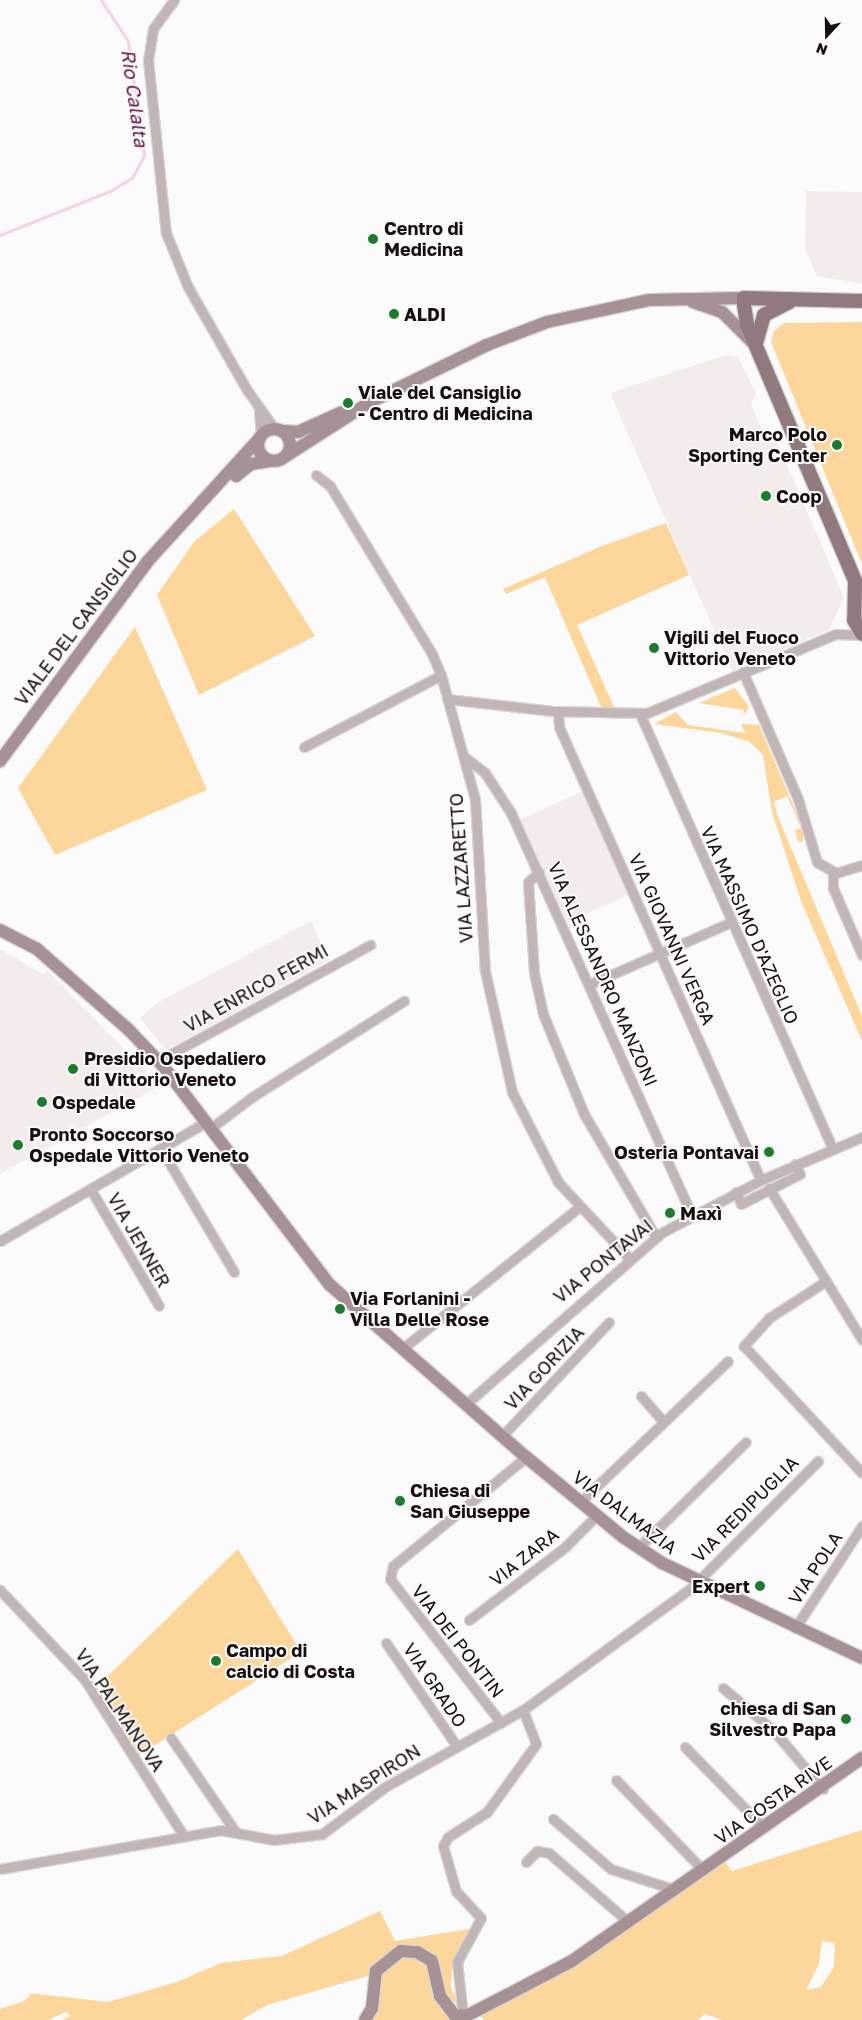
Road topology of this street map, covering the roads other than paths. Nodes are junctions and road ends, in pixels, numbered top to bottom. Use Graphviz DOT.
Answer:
graph roads {
  1 [pos="174,0"];
  2 [pos="679,298"];
  3 [pos="744,298"];
  4 [pos="794,299"];
  5 [pos="862,302"];
  6 [pos="756,346"];
  7 [pos="370,402"];
  8 [pos="258,409"];
  9 [pos="279,430"];
  10 [pos="260,438"];
  11 [pos="286,456"];
  12 [pos="270,461"];
  13 [pos="316,475"];
  14 [pos="186,518"];
  15 [pos="858,584"];
  16 [pos="857,611"];
  17 [pos="838,634"];
  18 [pos="862,635"];
  19 [pos="743,672"];
  20 [pos="441,675"];
  21 [pos="448,698"];
  22 [pos="558,711"];
  23 [pos="640,714"];
  24 [pos="304,746"];
  25 [pos="466,758"];
  26 [pos="0,761"];
  27 [pos="862,865"];
  28 [pos="539,872"];
  29 [pos="833,872"];
  30 [pos="731,922"];
  31 [pos="3,929"];
  32 [pos="370,945"];
  33 [pos="660,953"];
  34 [pos="862,955"];
  35 [pos="590,984"];
  36 [pos="404,1001"];
  37 [pos="158,1062"];
  38 [pos="208,1125"];
  39 [pos="862,1137"];
  40 [pos="832,1148"];
  41 [pos="161,1149"];
  42 [pos="796,1164"];
  43 [pos="761,1180"];
  44 [pos="769,1188"];
  45 [pos="91,1190"];
  46 [pos="736,1192"];
  47 [pos="579,1207"];
  48 [pos="692,1215"];
  49 [pos="656,1237"];
  50 [pos="0,1241"];
  51 [pos="628,1257"];
  52 [pos="234,1272"];
  53 [pos="826,1281"];
  54 [pos="159,1306"];
  55 [pos="609,1322"];
  56 [pos="862,1340"];
  57 [pos="402,1350"];
  58 [pos="728,1361"];
  59 [pos="641,1396"];
  60 [pos="466,1404"];
  61 [pos="663,1420"];
  62 [pos="502,1436"];
  63 [pos="746,1442"];
  64 [pos="526,1457"];
  65 [pos="818,1460"];
  66 [pos="862,1473"];
  67 [pos="580,1502"];
  68 [pos="596,1516"];
  69 [pos="862,1526"];
  70 [pos="638,1548"];
  71 [pos="696,1582"];
  72 [pos="0,1590"];
  73 [pos="469,1620"];
  74 [pos="795,1628"];
  75 [pos="386,1643"];
  76 [pos="862,1658"];
  77 [pos="723,1688"];
  78 [pos="523,1710"];
  79 [pos="501,1722"];
  80 [pos="171,1738"];
  81 [pos="456,1745"];
  82 [pos="685,1747"];
  83 [pos="862,1758"];
  84 [pos="616,1780"];
  85 [pos="822,1788"];
  86 [pos="553,1819"];
  87 [pos="764,1828"];
  88 [pos="235,1831"];
  89 [pos="182,1835"];
  90 [pos="526,1862"];
  91 [pos="0,1869"];
  92 [pos="702,1870"];
  93 [pos="673,1889"];
  94 [pos="626,1920"];
  95 [pos="463,2016"];
  96 [pos="365,2020"];
  1 -- 8 [label="street"];
  2 -- 3 [label="street"];
  2 -- 6 [label="street"];
  2 -- 7 [label="street"];
  3 -- 4 [label="main road"];
  3 -- 6 [label="main road"];
  4 -- 5 [label="main road"];
  4 -- 6 [label="main road"];
  6 -- 15 [label="main road"];
  7 -- 9 [label="street"];
  7 -- 11 [label="street"];
  8 -- 9 [label="street"];
  8 -- 10 [label="street"];
  9 -- 10 [label="street"];
  9 -- 11 [label="street"];
  10 -- 12 [label="street"];
  10 -- 14 [label="street, VIALE DEL CANSIGLIO"];
  11 -- 12 [label="street"];
  12 -- 14 [label="street, VIALE DEL CANSIGLIO"];
  13 -- 20 [label="street, VIA LAZZARETTO"];
  14 -- 26 [label="street, VIALE DEL CANSIGLIO"];
  15 -- 16 [label="main road"];
  16 -- 17 [label="street"];
  16 -- 18 [label="main road"];
  17 -- 18 [label="street"];
  17 -- 19 [label="street"];
  19 -- 23 [label="street"];
  19 -- 29 [label="street"];
  20 -- 21 [label="street, VIA LAZZARETTO"];
  20 -- 24 [label="street"];
  21 -- 22 [label="street"];
  21 -- 25 [label="street, VIA LAZZARETTO"];
  22 -- 23 [label="street"];
  22 -- 33 [label="street, VIA GIOVANNI VERGA"];
  23 -- 30 [label="street, VIA MASSIMO D'AZEGLIO"];
  25 -- 28 [label="street, VIA ALESSANDRO MANZONI"];
  25 -- 47 [label="street, VIA LAZZARETTO"];
  27 -- 29 [label="street"];
  28 -- 35 [label="street, VIA ALESSANDRO MANZONI"];
  28 -- 49 [label="street"];
  29 -- 34 [label="street"];
  30 -- 33 [label="street"];
  30 -- 40 [label="street, VIA MASSIMO D'AZEGLIO"];
  31 -- 37 [label="street, VIA DALMAZIA"];
  32 -- 37 [label="street, VIA ENRICO FERMI"];
  33 -- 35 [label="street"];
  33 -- 43 [label="street, VIA GIOVANNI VERGA"];
  35 -- 48 [label="street, VIA ALESSANDRO MANZONI"];
  36 -- 38 [label="street"];
  37 -- 38 [label="street, VIA DALMAZIA"];
  38 -- 41 [label="street"];
  38 -- 57 [label="street, VIA DALMAZIA"];
  39 -- 40 [label="street, VIA PONTAVAI"];
  40 -- 42 [label="street, VIA PONTAVAI"];
  41 -- 45 [label="street"];
  41 -- 52 [label="street"];
  42 -- 43 [label="street, VIA PONTAVAI"];
  42 -- 44 [label="street"];
  43 -- 46 [label="street, VIA PONTAVAI"];
  44 -- 46 [label="street"];
  44 -- 53 [label="street"];
  45 -- 50 [label="street"];
  45 -- 54 [label="street, VIA JENNER"];
  46 -- 48 [label="street, VIA PONTAVAI"];
  47 -- 51 [label="street, VIA LAZZARETTO"];
  47 -- 57 [label="street"];
  48 -- 49 [label="street, VIA PONTAVAI"];
  49 -- 51 [label="street, VIA PONTAVAI"];
  51 -- 60 [label="street, VIA PONTAVAI"];
  53 -- 56 [label="street"];
  53 -- 66 [label="street"];
  55 -- 62 [label="street, VIA GORIZIA"];
  57 -- 60 [label="street, VIA DALMAZIA"];
  58 -- 61 [label="street"];
  59 -- 61 [label="street"];
  60 -- 62 [label="street, VIA DALMAZIA"];
  61 -- 67 [label="street"];
  62 -- 64 [label="street, VIA DALMAZIA"];
  63 -- 70 [label="street"];
  64 -- 67 [label="street, VIA DALMAZIA"];
  64 -- 79 [label="street, VIA DEI PONTIN"];
  65 -- 71 [label="street, VIA REDIPUGLIA"];
  67 -- 68 [label="street, VIA DALMAZIA"];
  68 -- 70 [label="street, VIA DALMAZIA"];
  68 -- 73 [label="street, VIA ZARA"];
  69 -- 74 [label="street, VIA POLA"];
  70 -- 71 [label="street, VIA DALMAZIA"];
  71 -- 74 [label="street, VIA DALMAZIA"];
  71 -- 78 [label="street, VIA MASPIRON"];
  72 -- 89 [label="street, VIA PALMANOVA"];
  74 -- 76 [label="street, VIA DALMAZIA"];
  75 -- 81 [label="street, VIA GRADO"];
  77 -- 85 [label="street"];
  78 -- 79 [label="street, VIA MASPIRON"];
  78 -- 95 [label="street"];
  79 -- 81 [label="street, VIA MASPIRON"];
  80 -- 88 [label="street"];
  81 -- 88 [label="street, VIA MASPIRON"];
  82 -- 87 [label="street"];
  83 -- 85 [label="street, VIA COSTA RIVE"];
  84 -- 92 [label="street"];
  85 -- 87 [label="street, VIA COSTA RIVE"];
  86 -- 93 [label="street"];
  87 -- 92 [label="street, VIA COSTA RIVE"];
  88 -- 89 [label="street, VIA MASPIRON"];
  89 -- 91 [label="street, VIA MASPIRON"];
  90 -- 94 [label="street"];
  92 -- 93 [label="street, VIA COSTA RIVE"];
  93 -- 94 [label="street, VIA COSTA RIVE"];
  94 -- 95 [label="street, VIA COSTA RIVE"];
  95 -- 96 [label="street"];
}
